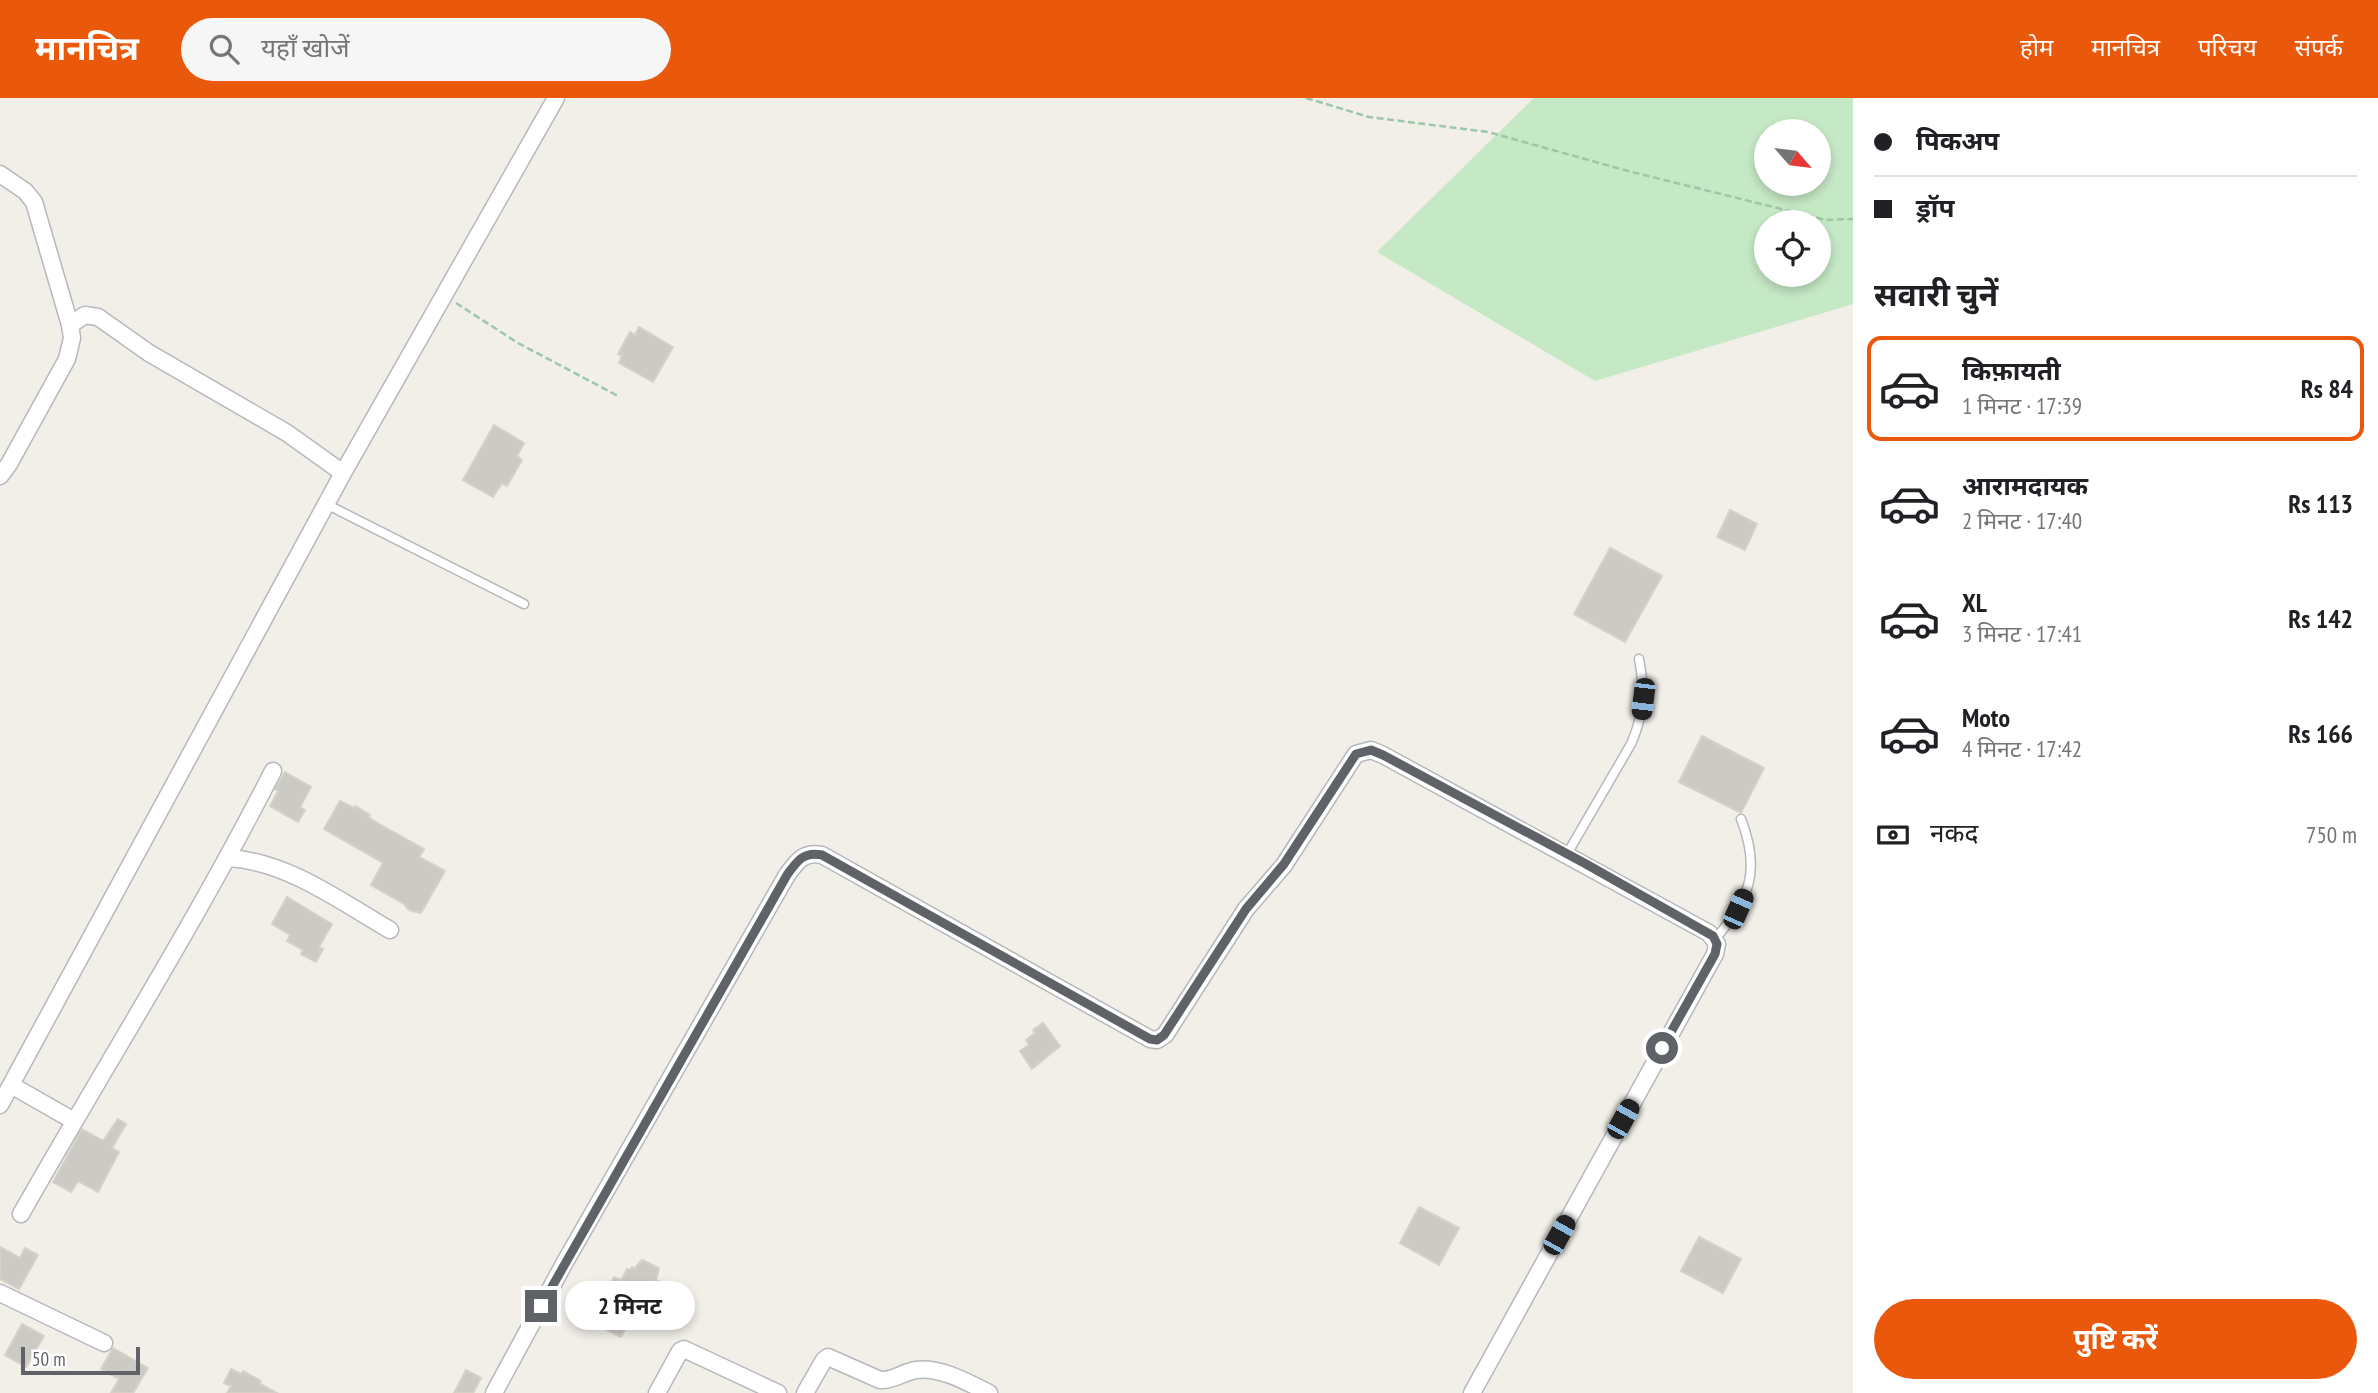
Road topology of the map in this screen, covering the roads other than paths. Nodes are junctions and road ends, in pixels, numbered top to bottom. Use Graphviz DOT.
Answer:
graph roads {
  1 [pos="556,98"];
  2 [pos="0,174"];
  3 [pos="70,325"];
  4 [pos="343,473"];
  5 [pos="0,476"];
  6 [pos="326,504"];
  7 [pos="524,604"];
  8 [pos="1639,659"];
  9 [pos="273,771"];
  10 [pos="1741,819"];
  11 [pos="1567,854"];
  12 [pos="229,858"];
  13 [pos="390,930"];
  14 [pos="1716,939"];
  15 [pos="11,1085"];
  16 [pos="0,1105"];
  17 [pos="74,1121"];
  18 [pos="21,1214"];
  19 [pos="0,1293"];
  20 [pos="104,1343"];
  21 [pos="494,1393"];
  22 [pos="657,1393"];
  23 [pos="778,1393"];
  24 [pos="805,1393"];
  25 [pos="989,1393"];
  26 [pos="1472,1393"];
  1 -- 4 [label="street"];
  2 -- 3 [label="street"];
  3 -- 4 [label="street"];
  3 -- 5 [label="street"];
  4 -- 6 [label="street"];
  6 -- 7 [label="lane"];
  6 -- 15 [label="street"];
  8 -- 11 [label="lane"];
  9 -- 12 [label="street"];
  10 -- 14 [label="lane"];
  11 -- 14 [label="street"];
  11 -- 21 [label="street"];
  12 -- 13 [label="street"];
  12 -- 17 [label="street"];
  14 -- 26 [label="street"];
  15 -- 16 [label="street"];
  15 -- 17 [label="street"];
  17 -- 18 [label="street"];
  19 -- 20 [label="street"];
  22 -- 23 [label="street"];
  24 -- 25 [label="street"];
}
